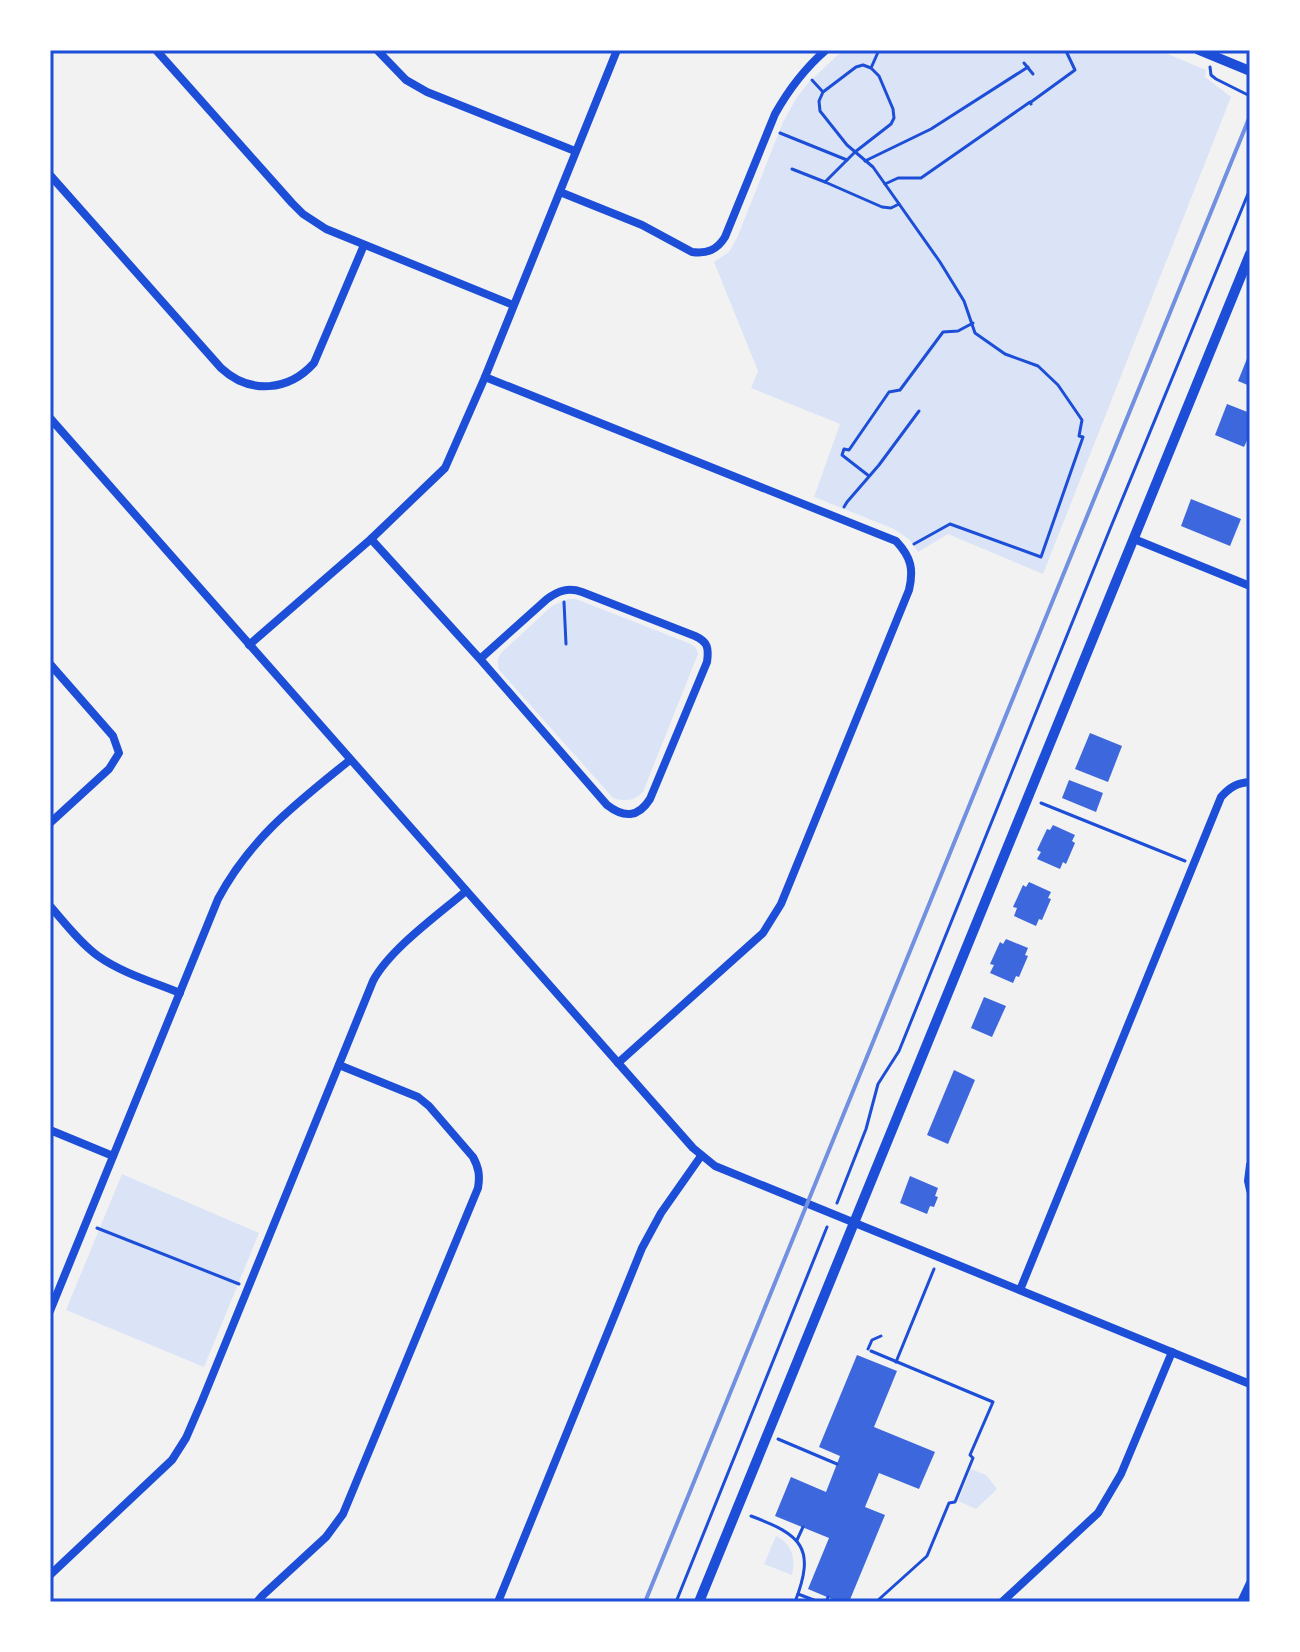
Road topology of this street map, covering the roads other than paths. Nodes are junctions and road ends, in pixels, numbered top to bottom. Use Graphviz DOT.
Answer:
graph roads {
  1 [pos="156,50"];
  2 [pos="377,50"];
  3 [pos="617,50"];
  4 [pos="826,50"];
  5 [pos="1199,50"];
  6 [pos="1250,71"];
  7 [pos="575,151"];
  8 [pos="50,175"];
  9 [pos="560,192"];
  10 [pos="364,245"];
  11 [pos="1250,254"];
  12 [pos="513,305"];
  13 [pos="485,377"];
  14 [pos="50,418"];
  15 [pos="371,539"];
  16 [pos="1134,539"];
  17 [pos="1250,586"];
  18 [pos="249,645"];
  19 [pos="480,659"];
  20 [pos="50,664"];
  21 [pos="350,760"];
  22 [pos="1250,782"];
  23 [pos="50,823"];
  24 [pos="466,891"];
  25 [pos="50,906"];
  26 [pos="180,993"];
  27 [pos="618,1063"];
  28 [pos="339,1065"];
  29 [pos="50,1130"];
  30 [pos="113,1156"];
  31 [pos="701,1156"];
  32 [pos="1250,1165"];
  33 [pos="1250,1190"];
  34 [pos="853,1223"];
  35 [pos="1020,1290"];
  36 [pos="50,1311"];
  37 [pos="1172,1352"];
  38 [pos="1250,1384"];
  39 [pos="50,1575"];
  40 [pos="1250,1583"];
  41 [pos="257,1602"];
  42 [pos="498,1602"];
  43 [pos="700,1602"];
  44 [pos="1002,1602"];
  45 [pos="1241,1602"];
  1 -- 10 [label="street"];
  2 -- 7 [label="street"];
  3 -- 7 [label="street"];
  4 -- 9 [label="street"];
  5 -- 6 [label="street"];
  7 -- 9 [label="street"];
  8 -- 10 [label="street"];
  9 -- 12 [label="street"];
  10 -- 12 [label="street"];
  11 -- 16 [label="street"];
  12 -- 13 [label="street"];
  13 -- 15 [label="street"];
  13 -- 27 [label="street"];
  14 -- 18 [label="street"];
  15 -- 18 [label="street"];
  15 -- 19 [label="street"];
  16 -- 17 [label="street"];
  16 -- 34 [label="street"];
  18 -- 21 [label="street"];
  19 -- 19 [label="street"];
  20 -- 23 [label="street"];
  21 -- 24 [label="street"];
  21 -- 26 [label="street"];
  22 -- 35 [label="street"];
  24 -- 27 [label="street"];
  24 -- 28 [label="street"];
  25 -- 26 [label="street"];
  26 -- 30 [label="street"];
  27 -- 31 [label="street"];
  28 -- 39 [label="street"];
  28 -- 41 [label="street"];
  29 -- 30 [label="street"];
  30 -- 36 [label="street"];
  31 -- 34 [label="street"];
  31 -- 42 [label="street"];
  32 -- 33 [label="street"];
  34 -- 35 [label="street"];
  34 -- 43 [label="street"];
  35 -- 37 [label="street"];
  37 -- 38 [label="street"];
  37 -- 44 [label="street"];
  40 -- 45 [label="street"];
}
